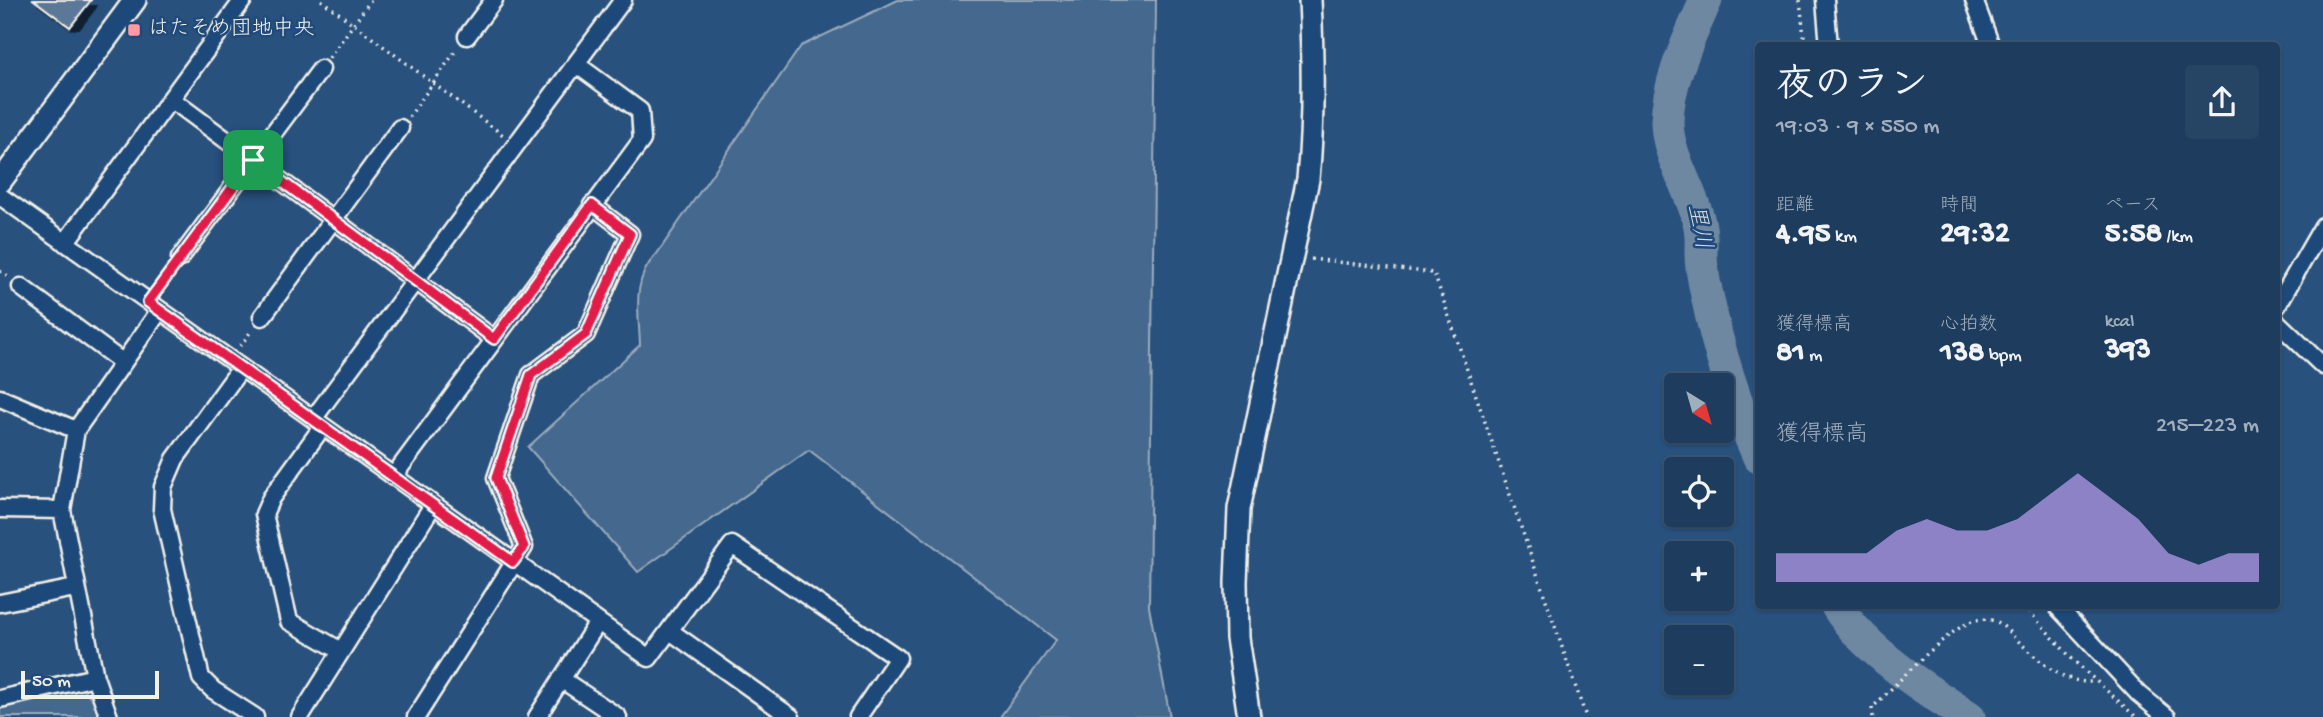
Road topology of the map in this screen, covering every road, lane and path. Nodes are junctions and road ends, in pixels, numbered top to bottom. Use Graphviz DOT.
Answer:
graph roads {
  1 [pos="135,0"];
  2 [pos="243,0"];
  3 [pos="321,0"];
  4 [pos="371,0"];
  5 [pos="494,0"];
  6 [pos="1310,0"];
  7 [pos="1800,0"];
  8 [pos="1825,0"];
  9 [pos="1974,0"];
  10 [pos="614,3"];
  11 [pos="354,24"];
  12 [pos="467,36"];
  13 [pos="1805,42"];
  14 [pos="1829,42"];
  15 [pos="1990,42"];
  16 [pos="576,64"];
  17 [pos="321,69"];
  18 [pos="433,83"];
  19 [pos="171,99"];
  20 [pos="400,128"];
  21 [pos="516,144"];
  22 [pos="253,160"];
  23 [pos="0,182"];
  24 [pos="0,196"];
  25 [pos="592,205"];
  26 [pos="333,220"];
  27 [pos="2323,226"];
  28 [pos="65,243"];
  29 [pos="1293,257"];
  30 [pos="180,258"];
  31 [pos="415,281"];
  32 [pos="21,287"];
  33 [pos="2280,301"];
  34 [pos="154,306"];
  35 [pos="262,317"];
  36 [pos="2280,325"];
  37 [pos="494,339"];
  38 [pos="122,362"];
  39 [pos="236,364"];
  40 [pos="2323,366"];
  41 [pos="0,398"];
  42 [pos="318,423"];
  43 [pos="76,430"];
  44 [pos="393,477"];
  45 [pos="433,505"];
  46 [pos="0,509"];
  47 [pos="62,510"];
  48 [pos="513,562"];
  49 [pos="75,588"];
  50 [pos="0,603"];
  51 [pos="2027,609"];
  52 [pos="2060,609"];
  53 [pos="598,622"];
  54 [pos="670,631"];
  55 [pos="341,651"];
  56 [pos="95,677"];
  57 [pos="561,679"];
  58 [pos="2096,682"];
  59 [pos="0,699"];
  60 [pos="773,712"];
  61 [pos="108,717"];
  62 [pos="255,717"];
  63 [pos="300,717"];
  64 [pos="416,717"];
  65 [pos="537,717"];
  66 [pos="618,717"];
  67 [pos="791,717"];
  68 [pos="858,717"];
  69 [pos="1250,717"];
  70 [pos="1586,717"];
  71 [pos="1873,717"];
  72 [pos="2136,717"];
  73 [pos="2167,717"];
  1 -- 23 [label="street"];
  2 -- 19 [label="street"];
  3 -- 11 [label="path"];
  4 -- 11 [label="path"];
  5 -- 12 [label="street"];
  6 -- 29 [label="street"];
  7 -- 13 [label="path"];
  8 -- 14 [label="street"];
  9 -- 15 [label="street"];
  10 -- 16 [label="street"];
  11 -- 17 [label="path"];
  11 -- 18 [label="path"];
  12 -- 18 [label="path"];
  16 -- 21 [label="street"];
  16 -- 25 [label="street"];
  17 -- 22 [label="street"];
  18 -- 20 [label="path"];
  18 -- 21 [label="path"];
  19 -- 22 [label="street"];
  19 -- 28 [label="street"];
  20 -- 26 [label="street"];
  21 -- 31 [label="street"];
  22 -- 26 [label="street"];
  22 -- 30 [label="street"];
  24 -- 28 [label="street"];
  25 -- 37 [label="street"];
  25 -- 48 [label="street"];
  26 -- 31 [label="street"];
  26 -- 35 [label="street"];
  27 -- 33 [label="street"];
  28 -- 34 [label="street"];
  29 -- 69 [label="street"];
  29 -- 70 [label="path"];
  30 -- 34 [label="path"];
  31 -- 37 [label="street"];
  31 -- 42 [label="street"];
  32 -- 38 [label="street"];
  34 -- 38 [label="street"];
  34 -- 39 [label="street"];
  35 -- 39 [label="path"];
  36 -- 40 [label="street"];
  37 -- 44 [label="street"];
  38 -- 43 [label="street"];
  39 -- 42 [label="street"];
  39 -- 62 [label="street"];
  41 -- 43 [label="street"];
  42 -- 44 [label="street"];
  42 -- 55 [label="street"];
  43 -- 47 [label="street"];
  44 -- 45 [label="street"];
  45 -- 48 [label="street"];
  45 -- 55 [label="street"];
  46 -- 47 [label="street"];
  47 -- 49 [label="street"];
  48 -- 53 [label="street"];
  48 -- 64 [label="street"];
  49 -- 50 [label="street"];
  49 -- 56 [label="street"];
  51 -- 58 [label="path"];
  52 -- 73 [label="street"];
  53 -- 54 [label="street"];
  53 -- 57 [label="street"];
  54 -- 60 [label="street"];
  54 -- 68 [label="street"];
  55 -- 63 [label="street"];
  56 -- 59 [label="street"];
  56 -- 61 [label="street"];
  57 -- 65 [label="street"];
  57 -- 66 [label="street"];
  58 -- 71 [label="path"];
  58 -- 72 [label="path"];
  60 -- 67 [label="street"];
}
